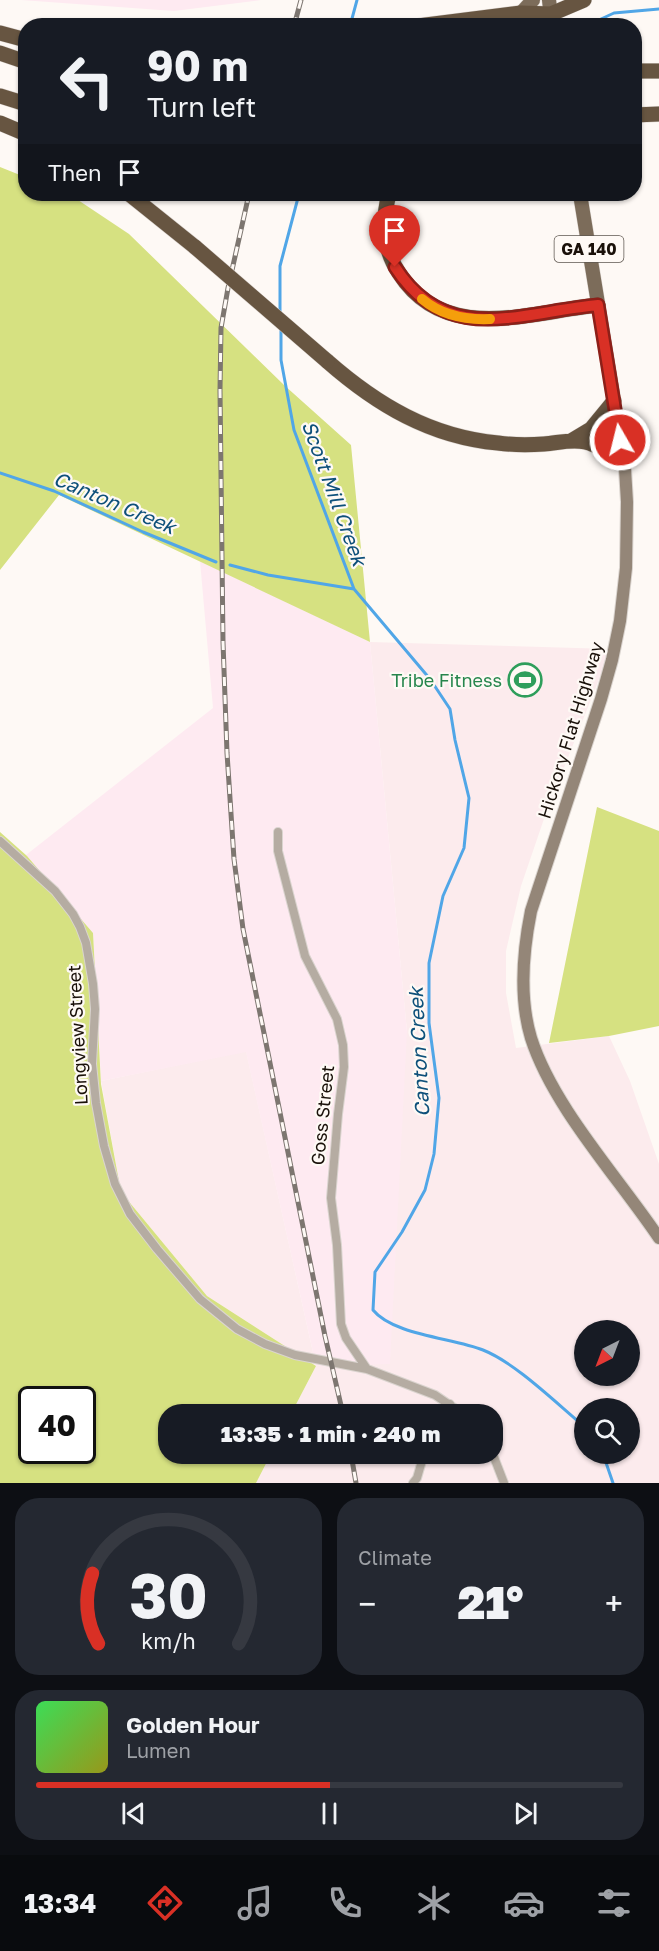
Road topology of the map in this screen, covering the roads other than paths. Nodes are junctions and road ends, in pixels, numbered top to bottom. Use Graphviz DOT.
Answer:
graph roads {
  1 [pos="533,0"];
  2 [pos="584,0"];
  3 [pos="521,13"];
  4 [pos="551,13"];
  5 [pos="481,18"];
  6 [pos="0,33"];
  7 [pos="18,38"];
  8 [pos="0,53"];
  9 [pos="18,59"];
  10 [pos="642,71"];
  11 [pos="659,71"];
  12 [pos="0,96"];
  13 [pos="18,102"];
  14 [pos="659,114"];
  15 [pos="642,115"];
  16 [pos="0,123"];
  17 [pos="18,131"];
  18 [pos="138,201"];
  19 [pos="387,201"];
  20 [pos="581,201"];
  21 [pos="598,305"];
  22 [pos="614,401"];
  23 [pos="571,441"];
  24 [pos="623,459"];
  25 [pos="278,832"];
  26 [pos="0,841"];
  27 [pos="659,1238"];
  28 [pos="367,1369"];
  29 [pos="450,1404"];
  30 [pos="421,1464"];
  31 [pos="497,1464"];
  32 [pos="413,1483"];
  33 [pos="504,1483"];
  1 -- 3 [label="main road"];
  2 -- 4 [label="highway"];
  3 -- 4 [label="highway"];
  3 -- 5 [label="highway"];
  6 -- 7 [label="highway"];
  8 -- 9 [label="highway"];
  10 -- 11 [label="highway"];
  12 -- 13 [label="highway"];
  14 -- 15 [label="highway"];
  16 -- 17 [label="highway"];
  18 -- 23 [label="highway, bridge"];
  19 -- 21 [label="highway"];
  20 -- 21 [label="main road, Hickory Flat Highway / GA 140"];
  21 -- 22 [label="main road, Hickory Flat Highway"];
  22 -- 23 [label="highway"];
  22 -- 24 [label="street, Hickory Flat Highway"];
  23 -- 24 [label="highway"];
  24 -- 27 [label="street, Hickory Flat Highway"];
  25 -- 28 [label="street, Goss Street"];
  26 -- 28 [label="street, Longview Street"];
  28 -- 29 [label="street, Longview Street"];
  30 -- 32 [label="street"];
  31 -- 33 [label="street"];
}
